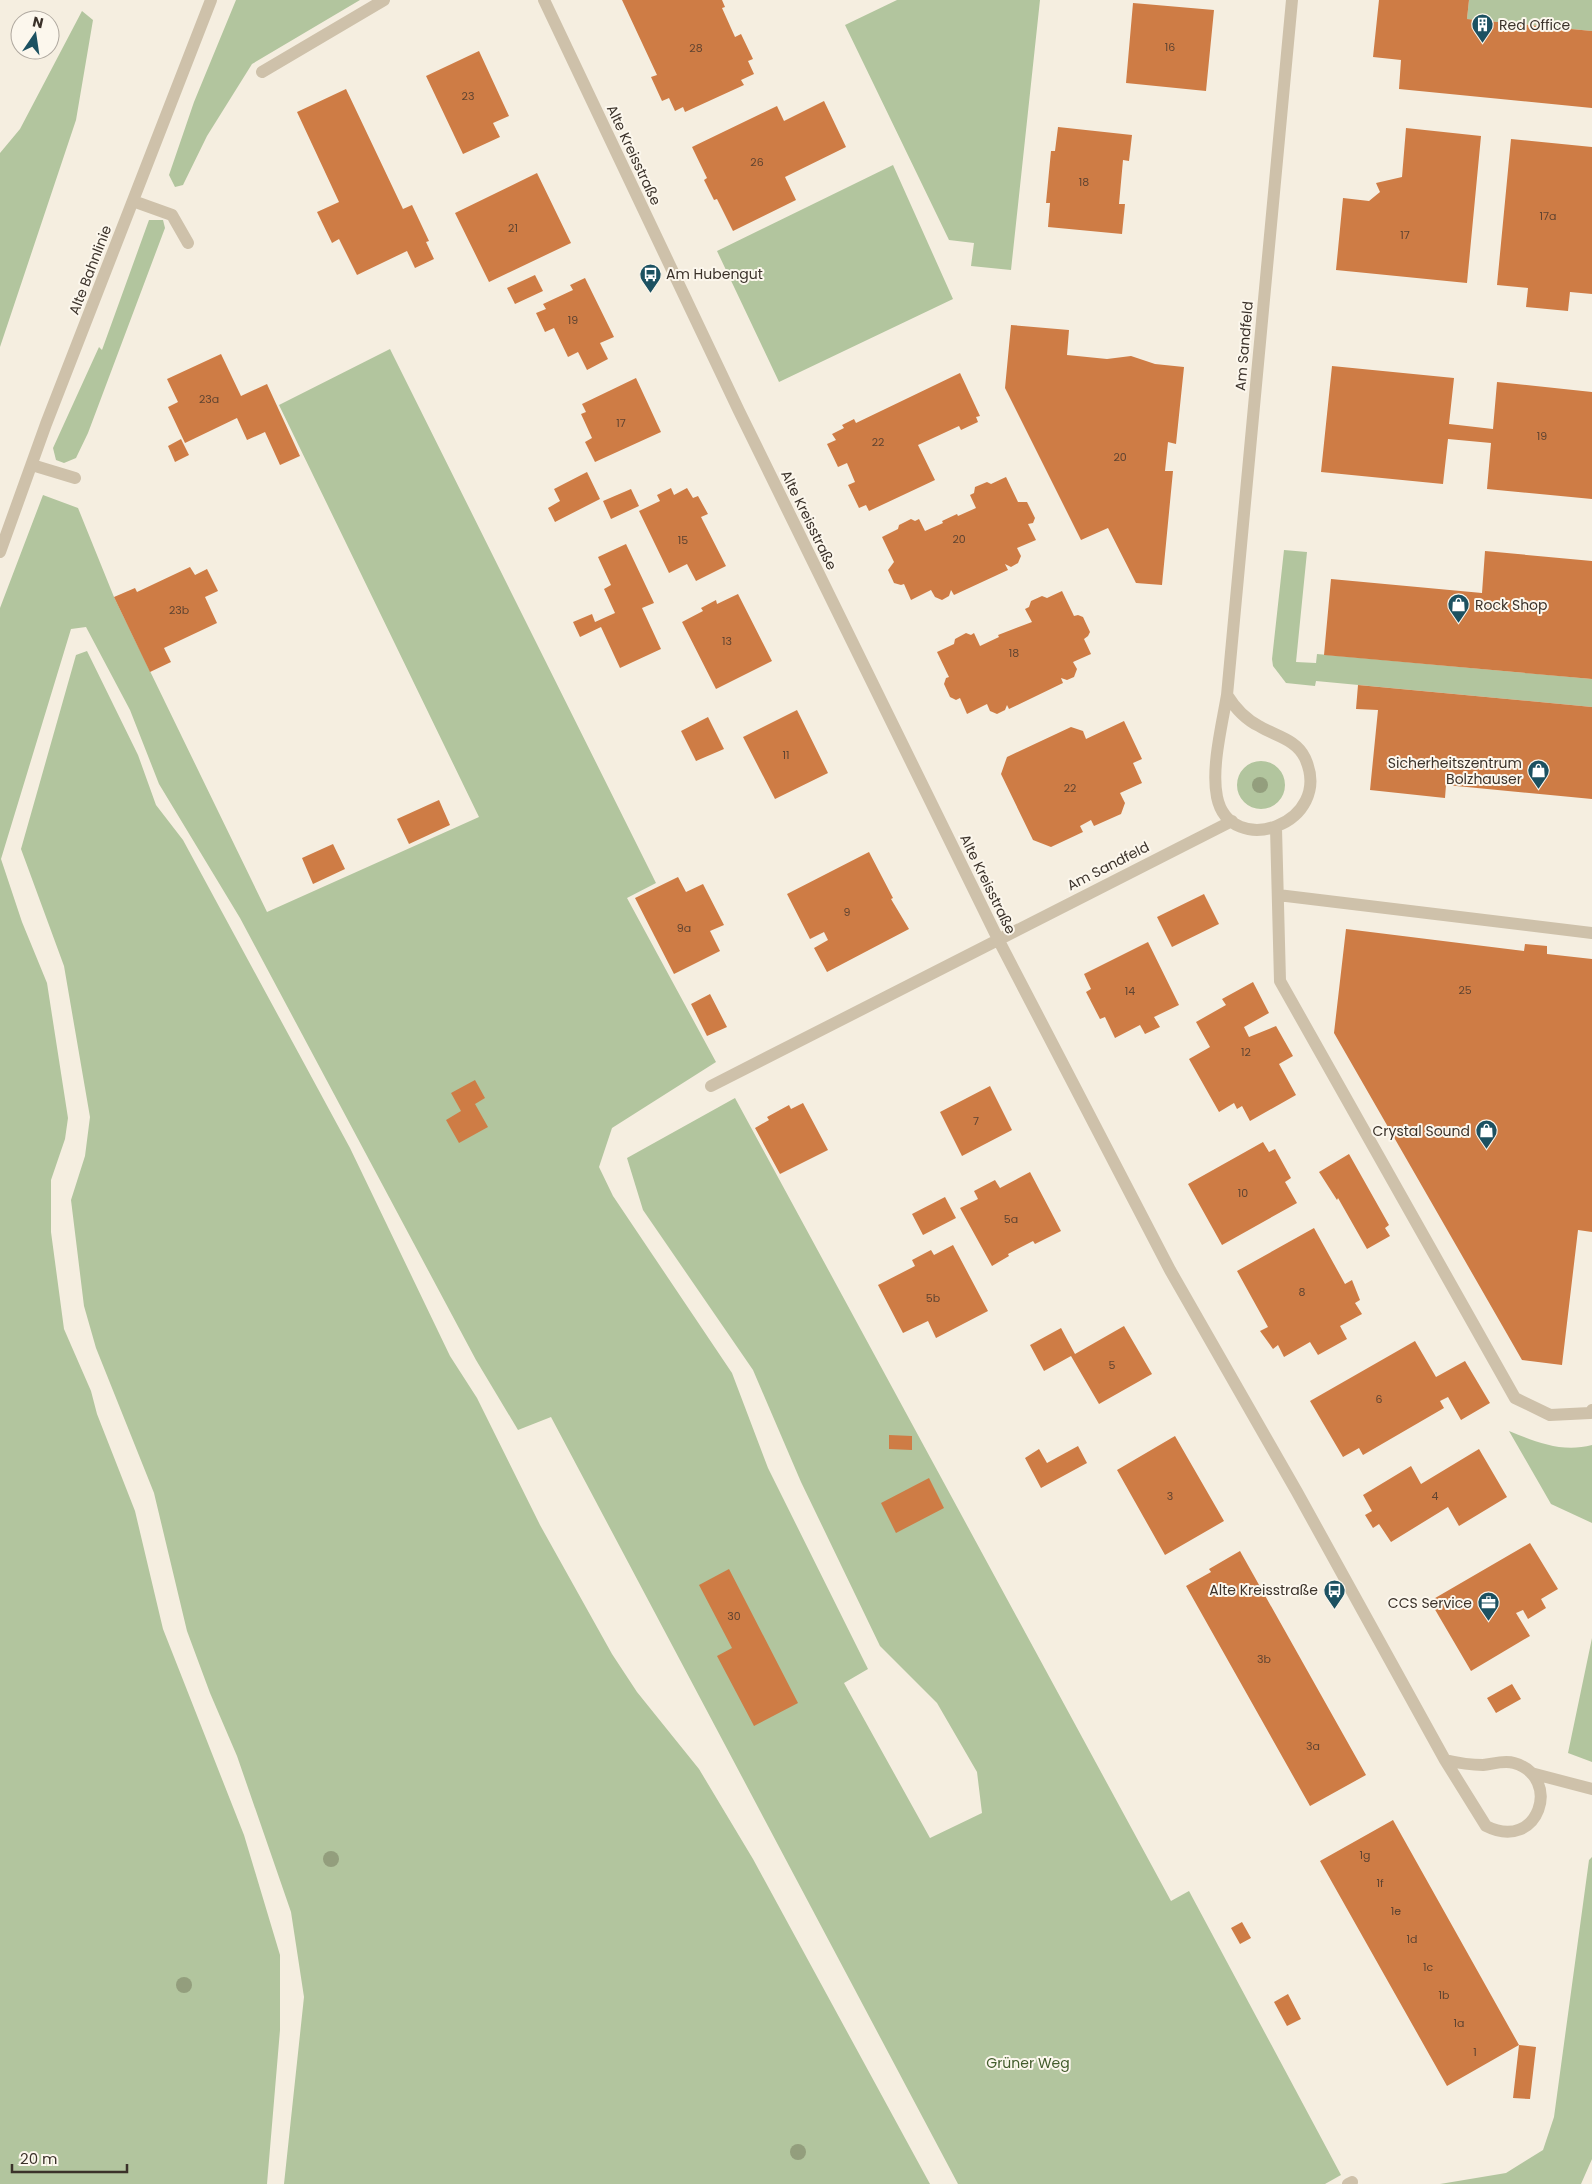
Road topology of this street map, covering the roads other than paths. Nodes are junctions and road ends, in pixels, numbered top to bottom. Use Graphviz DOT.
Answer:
graph roads {
  1 [pos="211,0"];
  2 [pos="384,0"];
  3 [pos="544,0"];
  4 [pos="1292,0"];
  5 [pos="262,72"];
  6 [pos="133,201"];
  7 [pos="188,243"];
  8 [pos="32,465"];
  9 [pos="75,478"];
  10 [pos="0,552"];
  11 [pos="1227,695"];
  12 [pos="1232,821"];
  13 [pos="1276,828"];
  14 [pos="1278,895"];
  15 [pos="1592,934"];
  16 [pos="998,938"];
  17 [pos="711,1086"];
  18 [pos="1592,1410"];
  19 [pos="1445,1760"];
  20 [pos="1531,1773"];
  21 [pos="1592,1789"];
  1 -- 6 [label="street, Alte Bahnlinie"];
  2 -- 5 [label="street"];
  3 -- 16 [label="street, Alte Kreisstraße"];
  4 -- 11 [label="street, Am Sandfeld"];
  6 -- 7 [label="street"];
  6 -- 8 [label="street, Alte Bahnlinie"];
  8 -- 9 [label="street"];
  8 -- 10 [label="street, Alte Bahnlinie"];
  11 -- 12 [label="street, Am Sandfeld"];
  11 -- 13 [label="street"];
  12 -- 13 [label="street"];
  12 -- 16 [label="street, Am Sandfeld"];
  13 -- 14 [label="street"];
  14 -- 15 [label="street"];
  14 -- 18 [label="street"];
  16 -- 17 [label="street, Am Sandfeld"];
  16 -- 19 [label="street, Alte Kreisstraße"];
  19 -- 20 [label="street"];
  19 -- 20 [label="street, Alte Kreisstraße"];
  20 -- 21 [label="street"];
}
